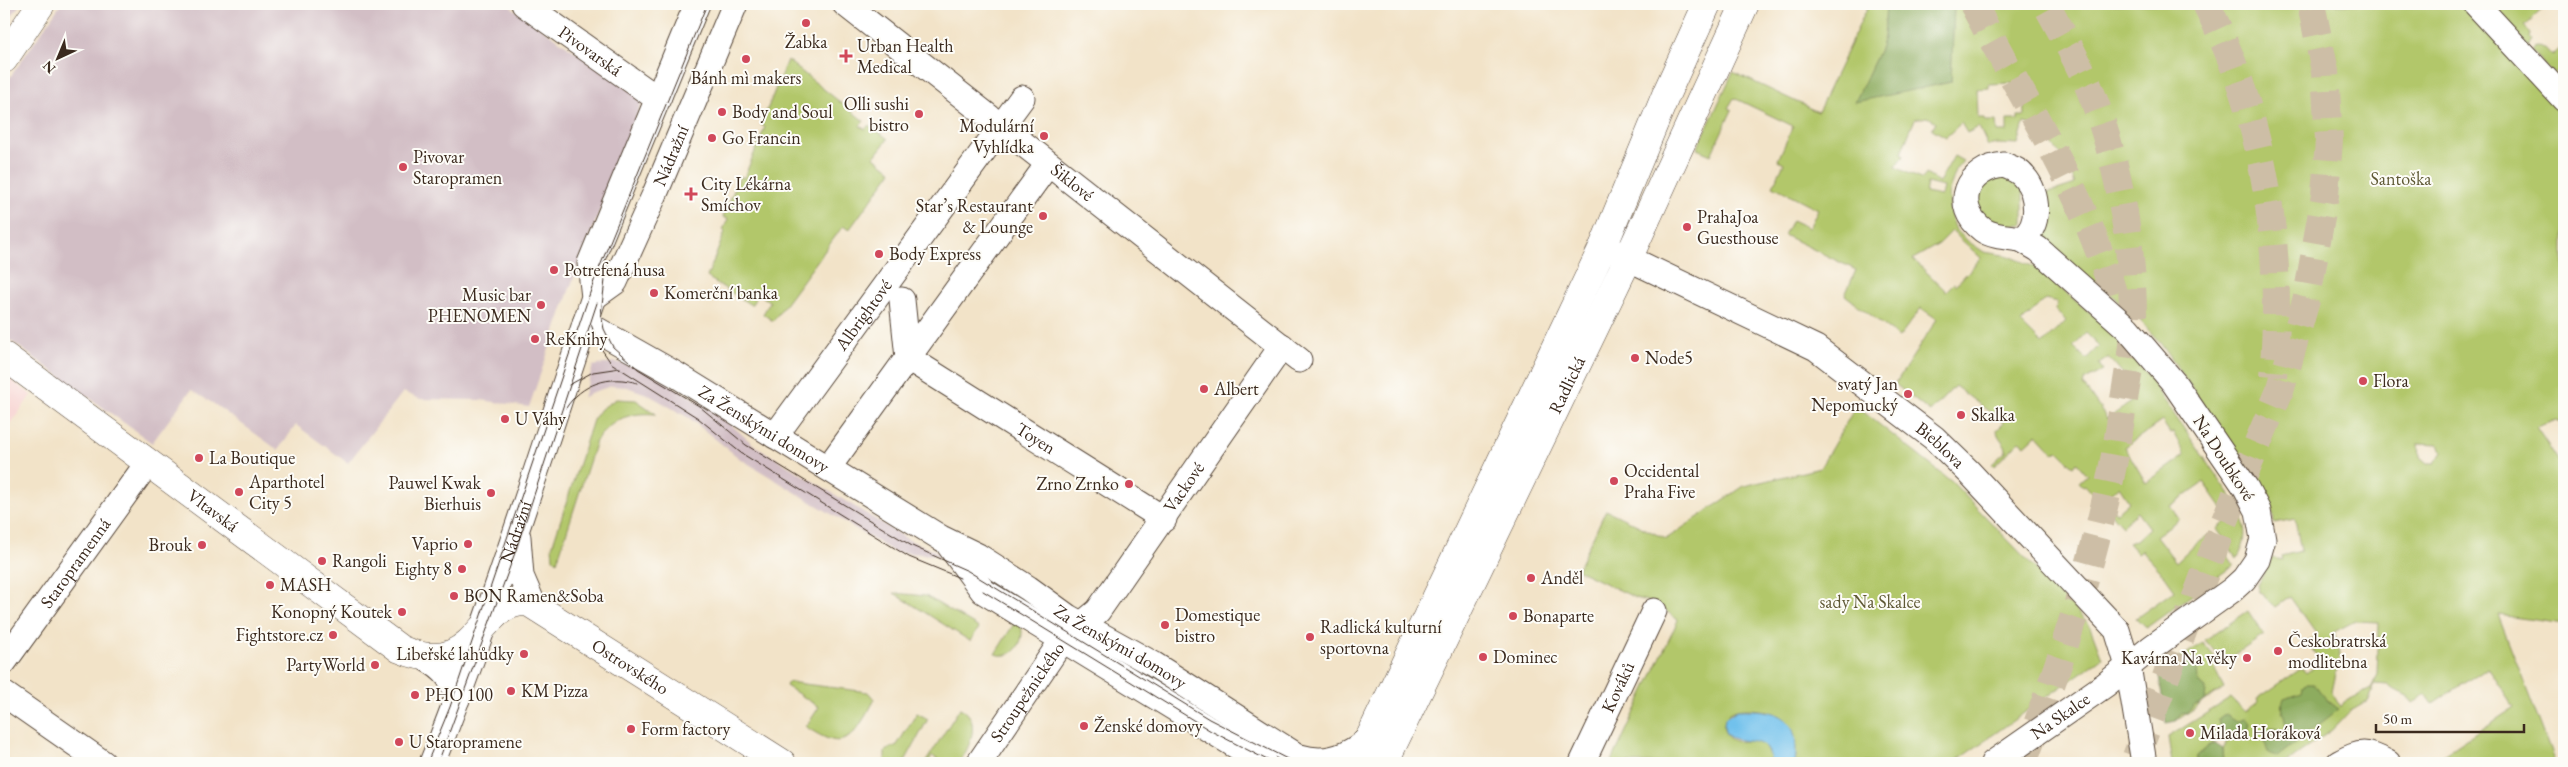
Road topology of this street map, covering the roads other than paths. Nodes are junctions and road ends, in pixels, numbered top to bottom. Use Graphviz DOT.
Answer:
graph roads {
  1 [pos="41,4"];
  2 [pos="524,4"];
  3 [pos="698,4"];
  4 [pos="734,4"];
  5 [pos="845,4"];
  6 [pos="1707,4"];
  7 [pos="1745,4"];
  8 [pos="2476,4"];
  9 [pos="4,59"];
  10 [pos="659,96"];
  11 [pos="1022,98"];
  12 [pos="2564,98"];
  13 [pos="1001,127"];
  14 [pos="1048,164"];
  15 [pos="2030,239"];
  16 [pos="1603,247"];
  17 [pos="1628,259"];
  18 [pos="594,297"];
  19 [pos="902,300"];
  20 [pos="585,323"];
  21 [pos="1290,353"];
  22 [pos="4,356"];
  23 [pos="908,358"];
  24 [pos="775,436"];
  25 [pos="147,464"];
  26 [pos="828,468"];
  27 [pos="1164,519"];
  28 [pos="517,526"];
  29 [pos="941,538"];
  30 [pos="533,604"];
  31 [pos="1654,611"];
  32 [pos="1082,625"];
  33 [pos="481,630"];
  34 [pos="1064,641"];
  35 [pos="427,659"];
  36 [pos="4,662"];
  37 [pos="2128,666"];
  38 [pos="4,694"];
  39 [pos="457,698"];
  40 [pos="1381,754"];
  41 [pos="2378,758"];
  42 [pos="1304,760"];
  43 [pos="103,763"];
  44 [pos="432,763"];
  45 [pos="782,763"];
  46 [pos="979,763"];
  47 [pos="1264,763"];
  48 [pos="1354,763"];
  49 [pos="1582,763"];
  50 [pos="1993,763"];
  51 [pos="2144,763"];
  52 [pos="2339,763"];
  1 -- 9 [label="main road"];
  2 -- 10 [label="street, Pivovarská"];
  3 -- 10 [label="street, Nádražní"];
  4 -- 18 [label="street, Nádražní"];
  5 -- 13 [label="street, Šiklové"];
  6 -- 16 [label="main road, Radlická"];
  7 -- 17 [label="main road, Radlická"];
  8 -- 12 [label="street"];
  10 -- 18 [label="street, Nádražní"];
  11 -- 13 [label="street, Albrightové"];
  13 -- 14 [label="street, Šiklové"];
  13 -- 24 [label="street, Albrightové"];
  14 -- 21 [label="street, Šiklové"];
  14 -- 23 [label="street"];
  15 -- 37 [label="street, Na Doubkové"];
  16 -- 17 [label="street, Bieblova"];
  16 -- 40 [label="main road, Radlická"];
  17 -- 37 [label="street, Bieblova"];
  17 -- 40 [label="main road, Radlická"];
  18 -- 20 [label="street, Nádražní"];
  19 -- 23 [label="street"];
  20 -- 24 [label="street, Za Ženskými domovy"];
  20 -- 28 [label="street, Nádražní"];
  21 -- 27 [label="street, Vackové"];
  22 -- 25 [label="main road, Vltavská"];
  23 -- 26 [label="street"];
  23 -- 27 [label="street, Toyen"];
  24 -- 26 [label="street, Za Ženskými domovy"];
  25 -- 35 [label="main road, Vltavská"];
  25 -- 36 [label="street, Staropramenná"];
  26 -- 29 [label="street, Za Ženskými domovy"];
  27 -- 32 [label="street, Vackové"];
  28 -- 30 [label="street"];
  28 -- 33 [label="street, Nádražní"];
  29 -- 32 [label="street, Za Ženskými domovy"];
  29 -- 34 [label="street, Za Ženskými domovy"];
  30 -- 33 [label="main road"];
  30 -- 45 [label="main road, Ostrovského"];
  31 -- 49 [label="street, Kováků"];
  32 -- 34 [label="street, Stroupežnického"];
  32 -- 42 [label="street, Za Ženskými domovy"];
  33 -- 35 [label="main road"];
  33 -- 39 [label="street, Nádražní"];
  34 -- 46 [label="street, Stroupežnického"];
  34 -- 47 [label="street, Za Ženskými domovy"];
  35 -- 39 [label="street, Vltavská"];
  37 -- 50 [label="street, Na Skalce"];
  37 -- 51 [label="street, Bieblova"];
  38 -- 43 [label="street"];
  39 -- 44 [label="street, Nádražní"];
  40 -- 42 [label="street"];
  40 -- 48 [label="main road, Radlická"];
  41 -- 52 [label="street"];
}
